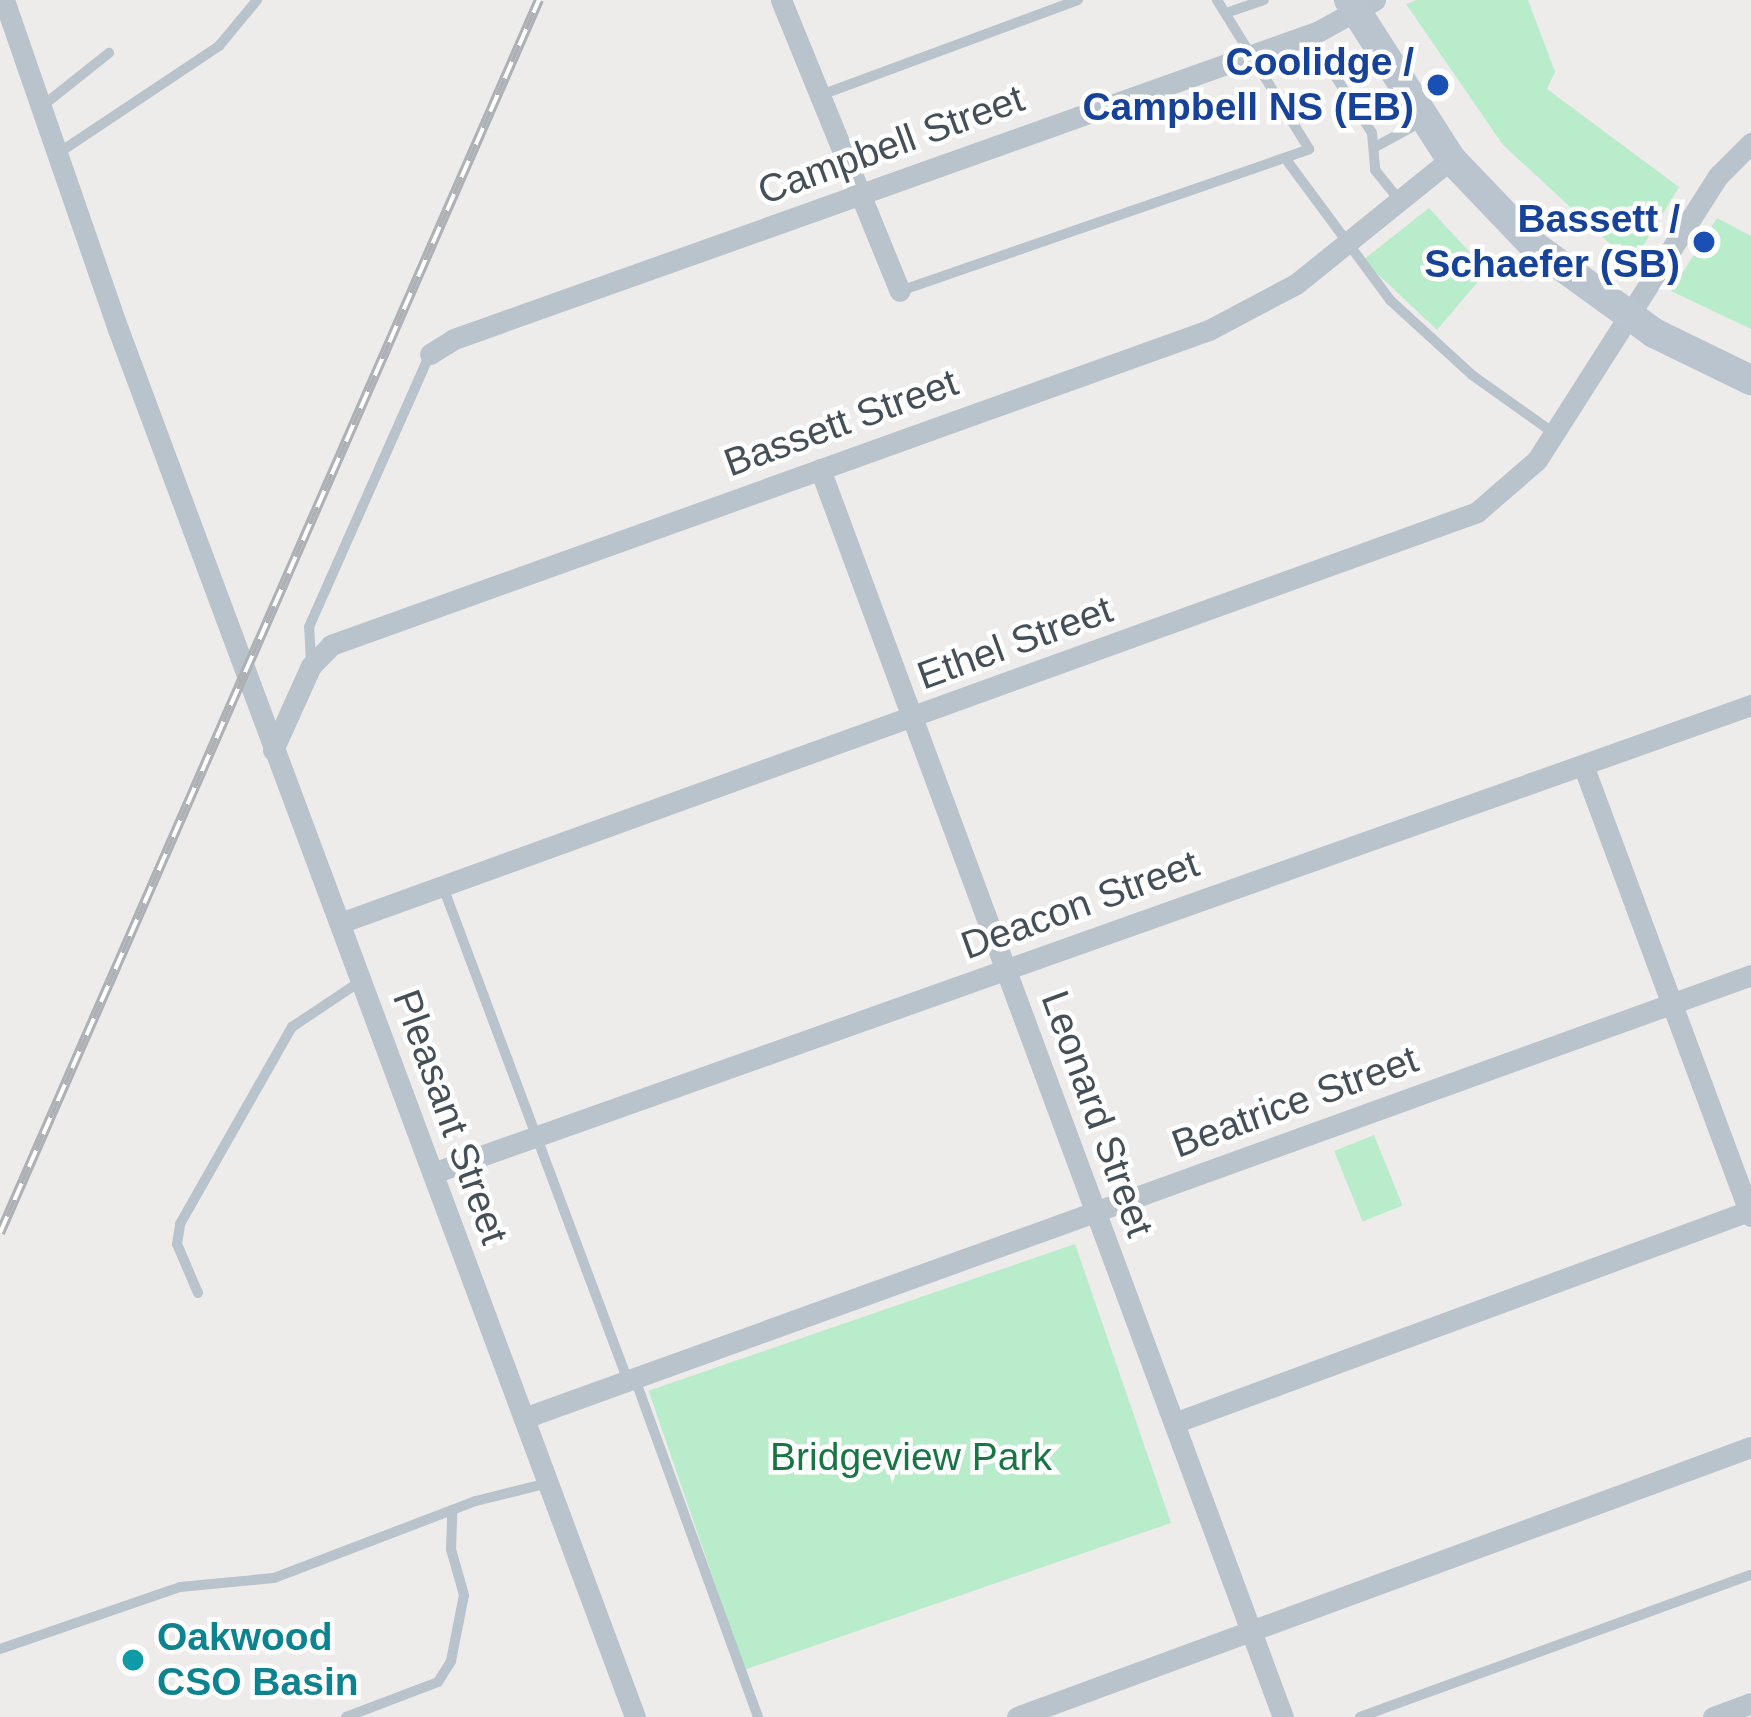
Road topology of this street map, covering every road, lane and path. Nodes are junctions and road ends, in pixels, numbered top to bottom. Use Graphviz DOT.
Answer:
graph roads {
  1 [pos="4,0"];
  2 [pos="257,0"];
  3 [pos="781,0"];
  4 [pos="1078,0"];
  5 [pos="1217,0"];
  6 [pos="1264,0"];
  7 [pos="1360,4"];
  8 [pos="1226,13"];
  9 [pos="1294,40"];
  10 [pos="1378,47"];
  11 [pos="110,53"];
  12 [pos="1251,55"];
  13 [pos="1335,76"];
  14 [pos="820,95"];
  15 [pos="41,107"];
  16 [pos="1415,109"];
  17 [pos="1751,143"];
  18 [pos="1375,147"];
  19 [pos="57,154"];
  20 [pos="1285,158"];
  21 [pos="1451,159"];
  22 [pos="864,193"];
  23 [pos="1400,201"];
  24 [pos="1346,248"];
  25 [pos="900,291"];
  26 [pos="1629,316"];
  27 [pos="430,354"];
  28 [pos="1751,380"];
  29 [pos="1555,434"];
  30 [pos="820,469"];
  31 [pos="311,665"];
  32 [pos="1751,705"];
  33 [pos="912,718"];
  34 [pos="273,750"];
  35 [pos="1583,765"];
  36 [pos="442,887"];
  37 [pos="340,923"];
  38 [pos="1005,970"];
  39 [pos="1751,975"];
  40 [pos="361,981"];
  41 [pos="1672,1004"];
  42 [pos="541,1135"];
  43 [pos="433,1173"];
  44 [pos="1750,1213"];
  45 [pos="1096,1214"];
  46 [pos="198,1293"];
  47 [pos="632,1380"];
  48 [pos="524,1418"];
  49 [pos="1174,1423"];
  50 [pos="1751,1447"];
  51 [pos="548,1483"];
  52 [pos="452,1511"];
  53 [pos="1751,1575"];
  54 [pos="1251,1631"];
  55 [pos="0,1649"];
  56 [pos="1751,1703"];
  57 [pos="346,1717"];
  58 [pos="634,1717"];
  59 [pos="758,1717"];
  60 [pos="1017,1717"];
  61 [pos="1282,1717"];
  62 [pos="1360,1717"];
  63 [pos="1713,1717"];
  1 -- 15 [label="street, Pleasant Street"];
  2 -- 19 [label="lane"];
  3 -- 14 [label="street"];
  4 -- 14 [label="lane"];
  5 -- 8 [label="lane"];
  6 -- 8 [label="lane"];
  7 -- 9 [label="street, Campbell Street"];
  7 -- 10 [label="main road"];
  8 -- 12 [label="lane"];
  9 -- 12 [label="street, Campbell Street"];
  9 -- 13 [label="lane"];
  10 -- 13 [label="lane"];
  10 -- 16 [label="main road"];
  11 -- 15 [label="lane"];
  12 -- 20 [label="lane"];
  12 -- 22 [label="street, Campbell Street"];
  13 -- 18 [label="lane"];
  14 -- 22 [label="street"];
  15 -- 19 [label="street, Pleasant Street"];
  16 -- 18 [label="lane"];
  16 -- 21 [label="main road"];
  17 -- 26 [label="street"];
  18 -- 23 [label="lane"];
  19 -- 34 [label="street, Pleasant Street"];
  20 -- 24 [label="lane"];
  20 -- 25 [label="lane"];
  21 -- 23 [label="street, Bassett Street"];
  21 -- 26 [label="main road"];
  22 -- 25 [label="street"];
  22 -- 27 [label="street, Campbell Street"];
  23 -- 24 [label="street, Bassett Street"];
  24 -- 29 [label="lane"];
  24 -- 30 [label="street, Bassett Street"];
  26 -- 28 [label="main road"];
  26 -- 29 [label="street, Ethel Street"];
  27 -- 31 [label="lane"];
  29 -- 33 [label="street, Ethel Street"];
  30 -- 31 [label="street, Bassett Street"];
  30 -- 33 [label="street, Leonard Street"];
  31 -- 34 [label="street"];
  32 -- 35 [label="street, Deacon Street"];
  33 -- 36 [label="street, Ethel Street"];
  33 -- 38 [label="street, Leonard Street"];
  34 -- 37 [label="street, Pleasant Street"];
  35 -- 38 [label="street, Deacon Street"];
  35 -- 41 [label="street"];
  36 -- 37 [label="street, Ethel Street"];
  36 -- 42 [label="lane"];
  37 -- 40 [label="street, Pleasant Street"];
  38 -- 42 [label="street, Deacon Street"];
  38 -- 45 [label="street, Leonard Street"];
  39 -- 41 [label="street, Beatrice Street"];
  40 -- 43 [label="street, Pleasant Street"];
  40 -- 46 [label="lane"];
  41 -- 44 [label="street"];
  41 -- 45 [label="street, Beatrice Street"];
  42 -- 43 [label="street, Deacon Street"];
  42 -- 47 [label="lane"];
  43 -- 48 [label="street, Pleasant Street"];
  44 -- 49 [label="street"];
  45 -- 47 [label="street, Beatrice Street"];
  45 -- 49 [label="street, Leonard Street"];
  47 -- 48 [label="street, Beatrice Street"];
  47 -- 59 [label="lane"];
  48 -- 51 [label="street, Pleasant Street"];
  49 -- 54 [label="street, Leonard Street"];
  50 -- 54 [label="street"];
  51 -- 52 [label="lane"];
  51 -- 58 [label="street, Pleasant Street"];
  52 -- 55 [label="lane"];
  52 -- 57 [label="lane"];
  53 -- 62 [label="lane"];
  54 -- 60 [label="street"];
  54 -- 61 [label="street, Leonard Street"];
  56 -- 63 [label="street"];
}
